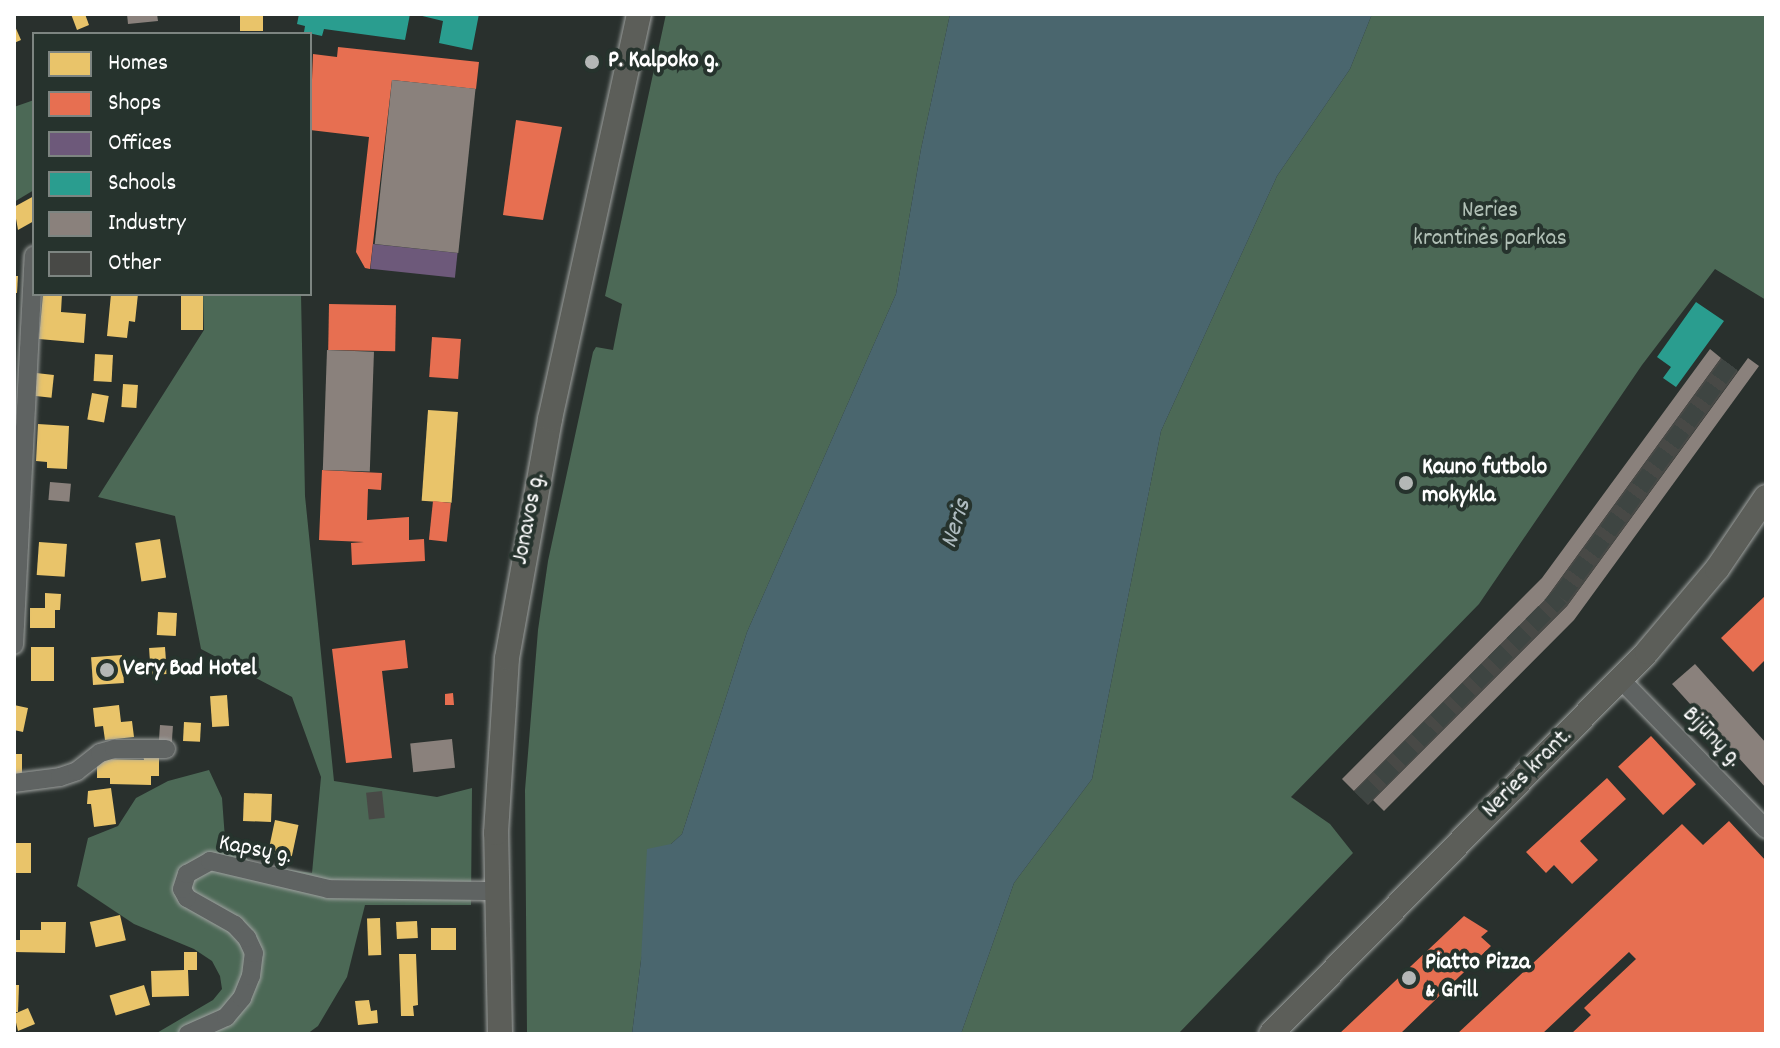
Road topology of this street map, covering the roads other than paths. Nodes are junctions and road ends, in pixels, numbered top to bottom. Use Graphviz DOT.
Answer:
graph roads {
  1 [pos="639,14"];
  2 [pos="32,287"];
  3 [pos="1766,497"];
  4 [pos="17,518"];
  5 [pos="14,645"];
  6 [pos="1621,680"];
  7 [pos="166,749"];
  8 [pos="14,783"];
  9 [pos="1766,829"];
  10 [pos="497,891"];
  11 [pos="188,1034"];
  12 [pos="500,1034"];
  13 [pos="1271,1034"];
  1 -- 10 [label="main road, Jonavos g."];
  2 -- 4 [label="street"];
  3 -- 6 [label="main road, Neries krant."];
  4 -- 5 [label="street"];
  6 -- 9 [label="street, Bijūnų g."];
  6 -- 13 [label="main road, Neries krant."];
  7 -- 8 [label="street"];
  10 -- 11 [label="street, Kapsų g."];
  10 -- 12 [label="main road, Jonavos g."];
}
